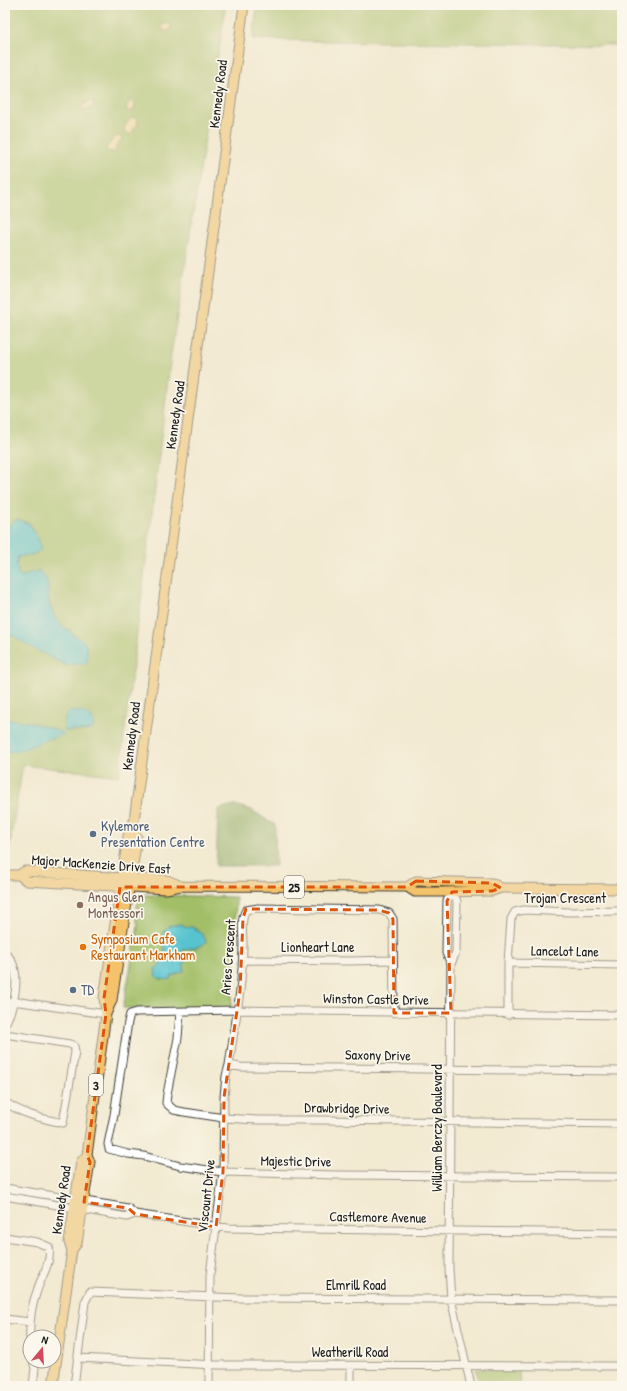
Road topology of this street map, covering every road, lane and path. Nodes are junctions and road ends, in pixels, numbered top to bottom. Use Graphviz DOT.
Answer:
graph roads {
  1 [pos="244,5"];
  2 [pos="5,875"];
  3 [pos="125,883"];
  4 [pos="407,887"];
  5 [pos="501,888"];
  6 [pos="622,889"];
  7 [pos="452,892"];
  8 [pos="622,911"];
  9 [pos="5,953"];
  10 [pos="243,960"];
  11 [pos="393,960"];
  12 [pos="508,963"];
  13 [pos="622,965"];
  14 [pos="13,1001"];
  15 [pos="5,1002"];
  16 [pos="237,1010"];
  17 [pos="180,1012"];
  18 [pos="394,1013"];
  19 [pos="451,1013"];
  20 [pos="106,1014"];
  21 [pos="130,1014"];
  22 [pos="508,1015"];
  23 [pos="622,1015"];
  24 [pos="5,1024"];
  25 [pos="5,1034"];
  26 [pos="229,1065"];
  27 [pos="450,1069"];
  28 [pos="622,1071"];
  29 [pos="5,1102"];
  30 [pos="224,1118"];
  31 [pos="449,1122"];
  32 [pos="622,1124"];
  33 [pos="223,1172"];
  34 [pos="450,1175"];
  35 [pos="622,1177"];
  36 [pos="5,1188"];
  37 [pos="5,1196"];
  38 [pos="79,1205"];
  39 [pos="216,1227"];
  40 [pos="449,1231"];
  41 [pos="622,1233"];
  42 [pos="5,1237"];
  43 [pos="210,1297"];
  44 [pos="451,1299"];
  45 [pos="622,1300"];
  46 [pos="5,1318"];
  47 [pos="30,1322"];
  48 [pos="30,1329"];
  49 [pos="78,1358"];
  50 [pos="210,1365"];
  51 [pos="466,1365"];
  52 [pos="351,1366"];
  53 [pos="622,1366"];
  54 [pos="34,1369"];
  55 [pos="33,1386"];
  56 [pos="53,1386"];
  57 [pos="74,1386"];
  58 [pos="209,1386"];
  59 [pos="351,1386"];
  60 [pos="471,1386"];
  1 -- 3 [label="main road, Kennedy Road / 3"];
  2 -- 3 [label="main road, Major MacKenzie Drive East / 25"];
  3 -- 4 [label="main road, Major MacKenzie Drive East / 25"];
  3 -- 20 [label="main road, Kennedy Road / 3"];
  4 -- 5 [label="main road, Major MacKenzie Drive East / 25"];
  4 -- 7 [label="main road, Major MacKenzie Drive East / 25"];
  5 -- 6 [label="main road, Major MacKenzie Drive East / 25"];
  5 -- 7 [label="main road, Major MacKenzie Drive East / 25"];
  7 -- 19 [label="street, William Berczy Boulevard"];
  8 -- 12 [label="street, Trojan Crescent"];
  9 -- 14 [label="street"];
  10 -- 11 [label="street, Lionheart Lane"];
  10 -- 11 [label="street, Aries Crescent"];
  10 -- 16 [label="street, Aries Crescent"];
  11 -- 18 [label="street, Aries Crescent"];
  12 -- 13 [label="street, Lancelot Lane"];
  12 -- 22 [label="street, Trojan Crescent"];
  14 -- 15 [label="street"];
  14 -- 20 [label="street"];
  14 -- 24 [label="street"];
  16 -- 17 [label="street, Winston Castle Drive"];
  16 -- 18 [label="street, Winston Castle Drive"];
  16 -- 26 [label="street, Viscount Drive"];
  17 -- 21 [label="street, Winston Castle Drive"];
  17 -- 30 [label="street, Drawbridge Drive"];
  18 -- 19 [label="street, Winston Castle Drive"];
  19 -- 22 [label="street, Winston Castle Drive"];
  19 -- 27 [label="street, William Berczy Boulevard"];
  20 -- 38 [label="main road, Kennedy Road / 3"];
  21 -- 33 [label="street, Majestic Drive"];
  22 -- 23 [label="street, Winston Castle Drive"];
  25 -- 29 [label="street"];
  26 -- 27 [label="street, Saxony Drive"];
  26 -- 30 [label="street, Viscount Drive"];
  27 -- 28 [label="street, Saxony Drive"];
  27 -- 31 [label="street, William Berczy Boulevard"];
  30 -- 31 [label="street, Drawbridge Drive"];
  30 -- 33 [label="street, Viscount Drive"];
  31 -- 32 [label="street, Drawbridge Drive"];
  31 -- 34 [label="street, William Berczy Boulevard"];
  33 -- 34 [label="street, Majestic Drive"];
  33 -- 39 [label="street, Viscount Drive"];
  34 -- 35 [label="street, Majestic Drive"];
  34 -- 40 [label="street, William Berczy Boulevard"];
  36 -- 38 [label="street"];
  37 -- 38 [label="street"];
  38 -- 39 [label="street, Castlemore Avenue"];
  38 -- 56 [label="main road, Kennedy Road / 3"];
  39 -- 40 [label="street, Castlemore Avenue"];
  39 -- 43 [label="street, Viscount Drive"];
  40 -- 41 [label="street, Castlemore Avenue"];
  40 -- 44 [label="street, William Berczy Boulevard"];
  42 -- 47 [label="street"];
  43 -- 44 [label="street, Elmrill Road"];
  43 -- 49 [label="street, Elmrill Road"];
  43 -- 50 [label="street, Viscount Drive"];
  44 -- 45 [label="street, Elmrill Road"];
  44 -- 51 [label="street, William Berczy Boulevard"];
  46 -- 47 [label="street"];
  47 -- 48 [label="street"];
  49 -- 50 [label="street, Weatherill Road"];
  49 -- 57 [label="street"];
  50 -- 52 [label="street, Weatherill Road"];
  50 -- 58 [label="street, Viscount Drive"];
  51 -- 52 [label="street, Weatherill Road"];
  51 -- 53 [label="street, Weatherill Road"];
  51 -- 60 [label="street, William Berczy Boulevard"];
  52 -- 59 [label="street"];
  54 -- 55 [label="street"];
}
